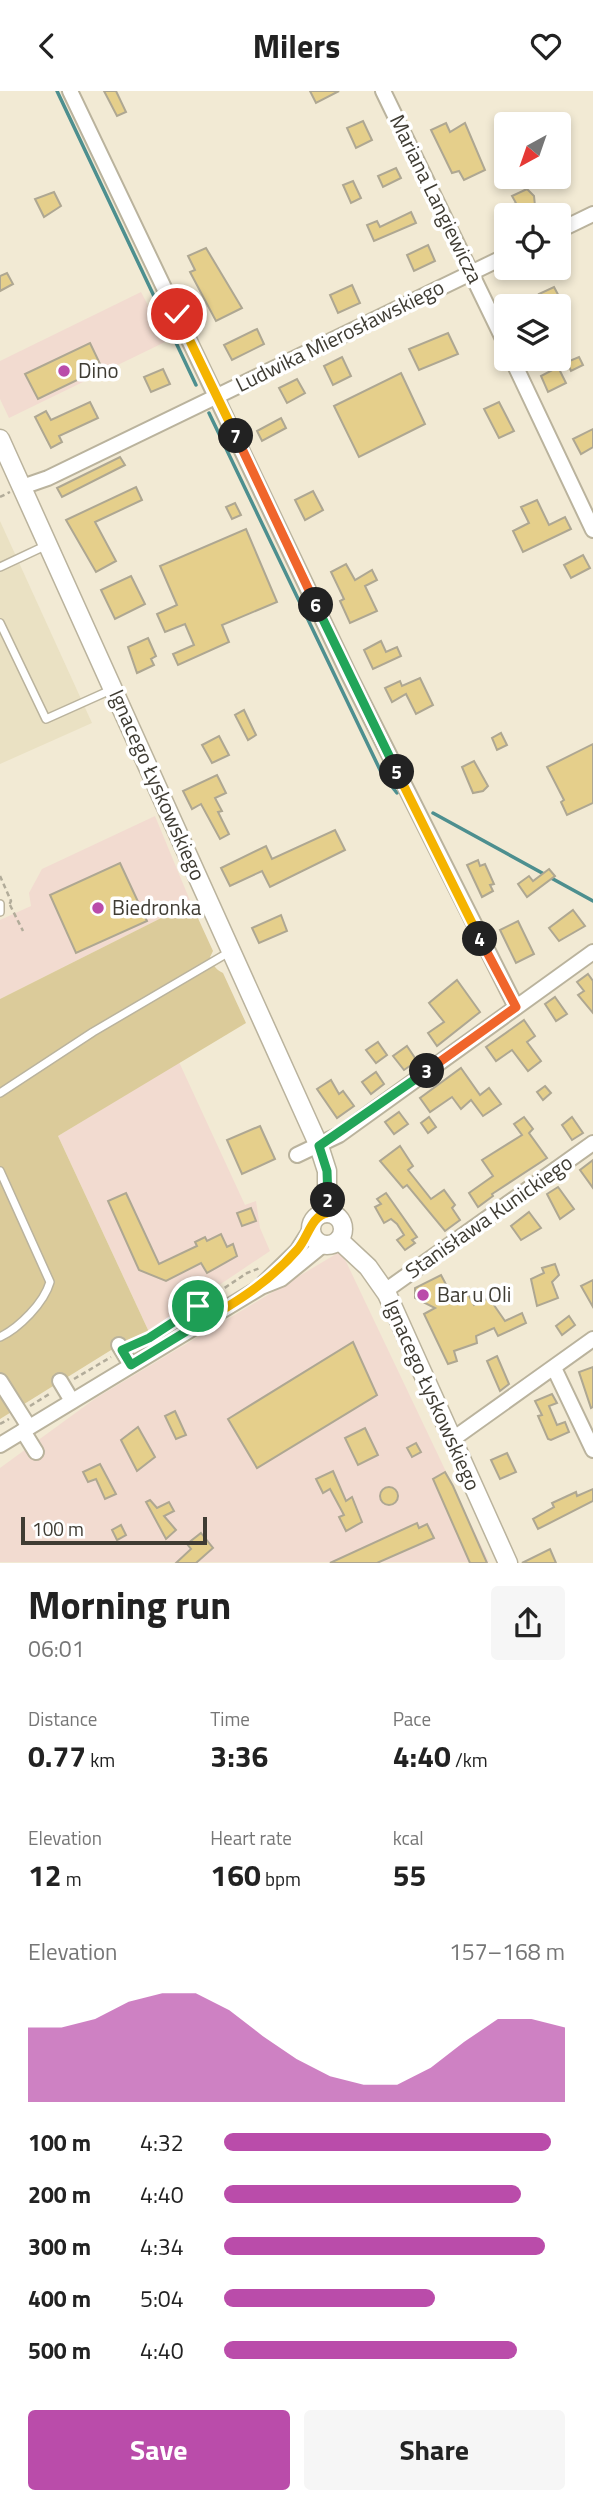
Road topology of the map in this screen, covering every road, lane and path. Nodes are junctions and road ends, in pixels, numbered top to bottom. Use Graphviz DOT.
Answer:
graph roads {
  1 [pos="70,91"];
  2 [pos="383,91"];
  3 [pos="593,214"];
  4 [pos="571,225"];
  5 [pos="494,262"];
  6 [pos="472,272"];
  7 [pos="494,319"];
  8 [pos="518,371"];
  9 [pos="216,395"];
  10 [pos="0,439"];
  11 [pos="22,487"];
  12 [pos="593,530"];
  13 [pos="48,544"];
  14 [pos="0,568"];
  15 [pos="0,623"];
  16 [pos="113,689"];
  17 [pos="0,876"];
  18 [pos="0,904"];
  19 [pos="0,912"];
  20 [pos="23,931"];
  21 [pos="232,951"];
  22 [pos="593,952"];
  23 [pos="516,1007"];
  24 [pos="0,1093"];
  25 [pos="593,1143"];
  26 [pos="319,1146"];
  27 [pos="297,1155"];
  28 [pos="0,1171"];
  29 [pos="334,1209"];
  30 [pos="311,1229"];
  31 [pos="339,1241"];
  32 [pos="268,1263"];
  33 [pos="261,1287"];
  34 [pos="385,1291"];
  35 [pos="0,1336"];
  36 [pos="593,1339"];
  37 [pos="121,1347"];
  38 [pos="131,1365"];
  39 [pos="554,1368"];
  40 [pos="0,1381"];
  41 [pos="61,1383"];
  42 [pos="72,1401"];
  43 [pos="20,1412"];
  44 [pos="0,1424"];
  45 [pos="26,1429"];
  46 [pos="453,1439"];
  47 [pos="0,1445"];
  48 [pos="593,1450"];
  49 [pos="36,1452"];
  50 [pos="508,1563"];
  1 -- 9 [label="street"];
  2 -- 6 [label="street, Mariana Langiewicza"];
  3 -- 4 [label="street"];
  5 -- 6 [label="street, Ludwika Mierosławskiego"];
  6 -- 7 [label="street, Mariana Langiewicza"];
  6 -- 9 [label="street, Ludwika Mierosławskiego"];
  8 -- 12 [label="street"];
  9 -- 11 [label="street, Ludwika Mierosławskiego"];
  9 -- 23 [label="street"];
  10 -- 11 [label="street, Ignacego Łyskowskiego"];
  11 -- 13 [label="street, Ignacego Łyskowskiego"];
  13 -- 14 [label="lane"];
  13 -- 16 [label="street, Ignacego Łyskowskiego"];
  15 -- 16 [label="lane"];
  16 -- 21 [label="street, Ignacego Łyskowskiego"];
  17 -- 20 [label="path"];
  18 -- 19 [label="lane"];
  21 -- 24 [label="lane"];
  21 -- 26 [label="street, Ignacego Łyskowskiego"];
  22 -- 23 [label="street"];
  23 -- 26 [label="street"];
  25 -- 34 [label="street, Stanisława Kunickiego"];
  26 -- 27 [label="street"];
  26 -- 29 [label="street, Ignacego Łyskowskiego"];
  28 -- 35 [label="lane"];
  29 -- 30 [label="street"];
  29 -- 31 [label="path"];
  29 -- 31 [label="street"];
  30 -- 31 [label="street, Ignacego Łyskowskiego"];
  30 -- 33 [label="street"];
  31 -- 33 [label="street"];
  31 -- 34 [label="street, Ignacego Łyskowskiego"];
  32 -- 37 [label="path"];
  33 -- 38 [label="street"];
  34 -- 46 [label="street, Ignacego Łyskowskiego"];
  36 -- 39 [label="street"];
  37 -- 38 [label="street"];
  37 -- 41 [label="path"];
  38 -- 42 [label="street"];
  39 -- 46 [label="street"];
  39 -- 48 [label="street"];
  40 -- 43 [label="street"];
  41 -- 42 [label="street"];
  41 -- 43 [label="path"];
  42 -- 45 [label="street"];
  43 -- 44 [label="path"];
  43 -- 45 [label="street"];
  45 -- 47 [label="street"];
  45 -- 49 [label="street"];
  46 -- 50 [label="street, Ignacego Łyskowskiego"];
}
